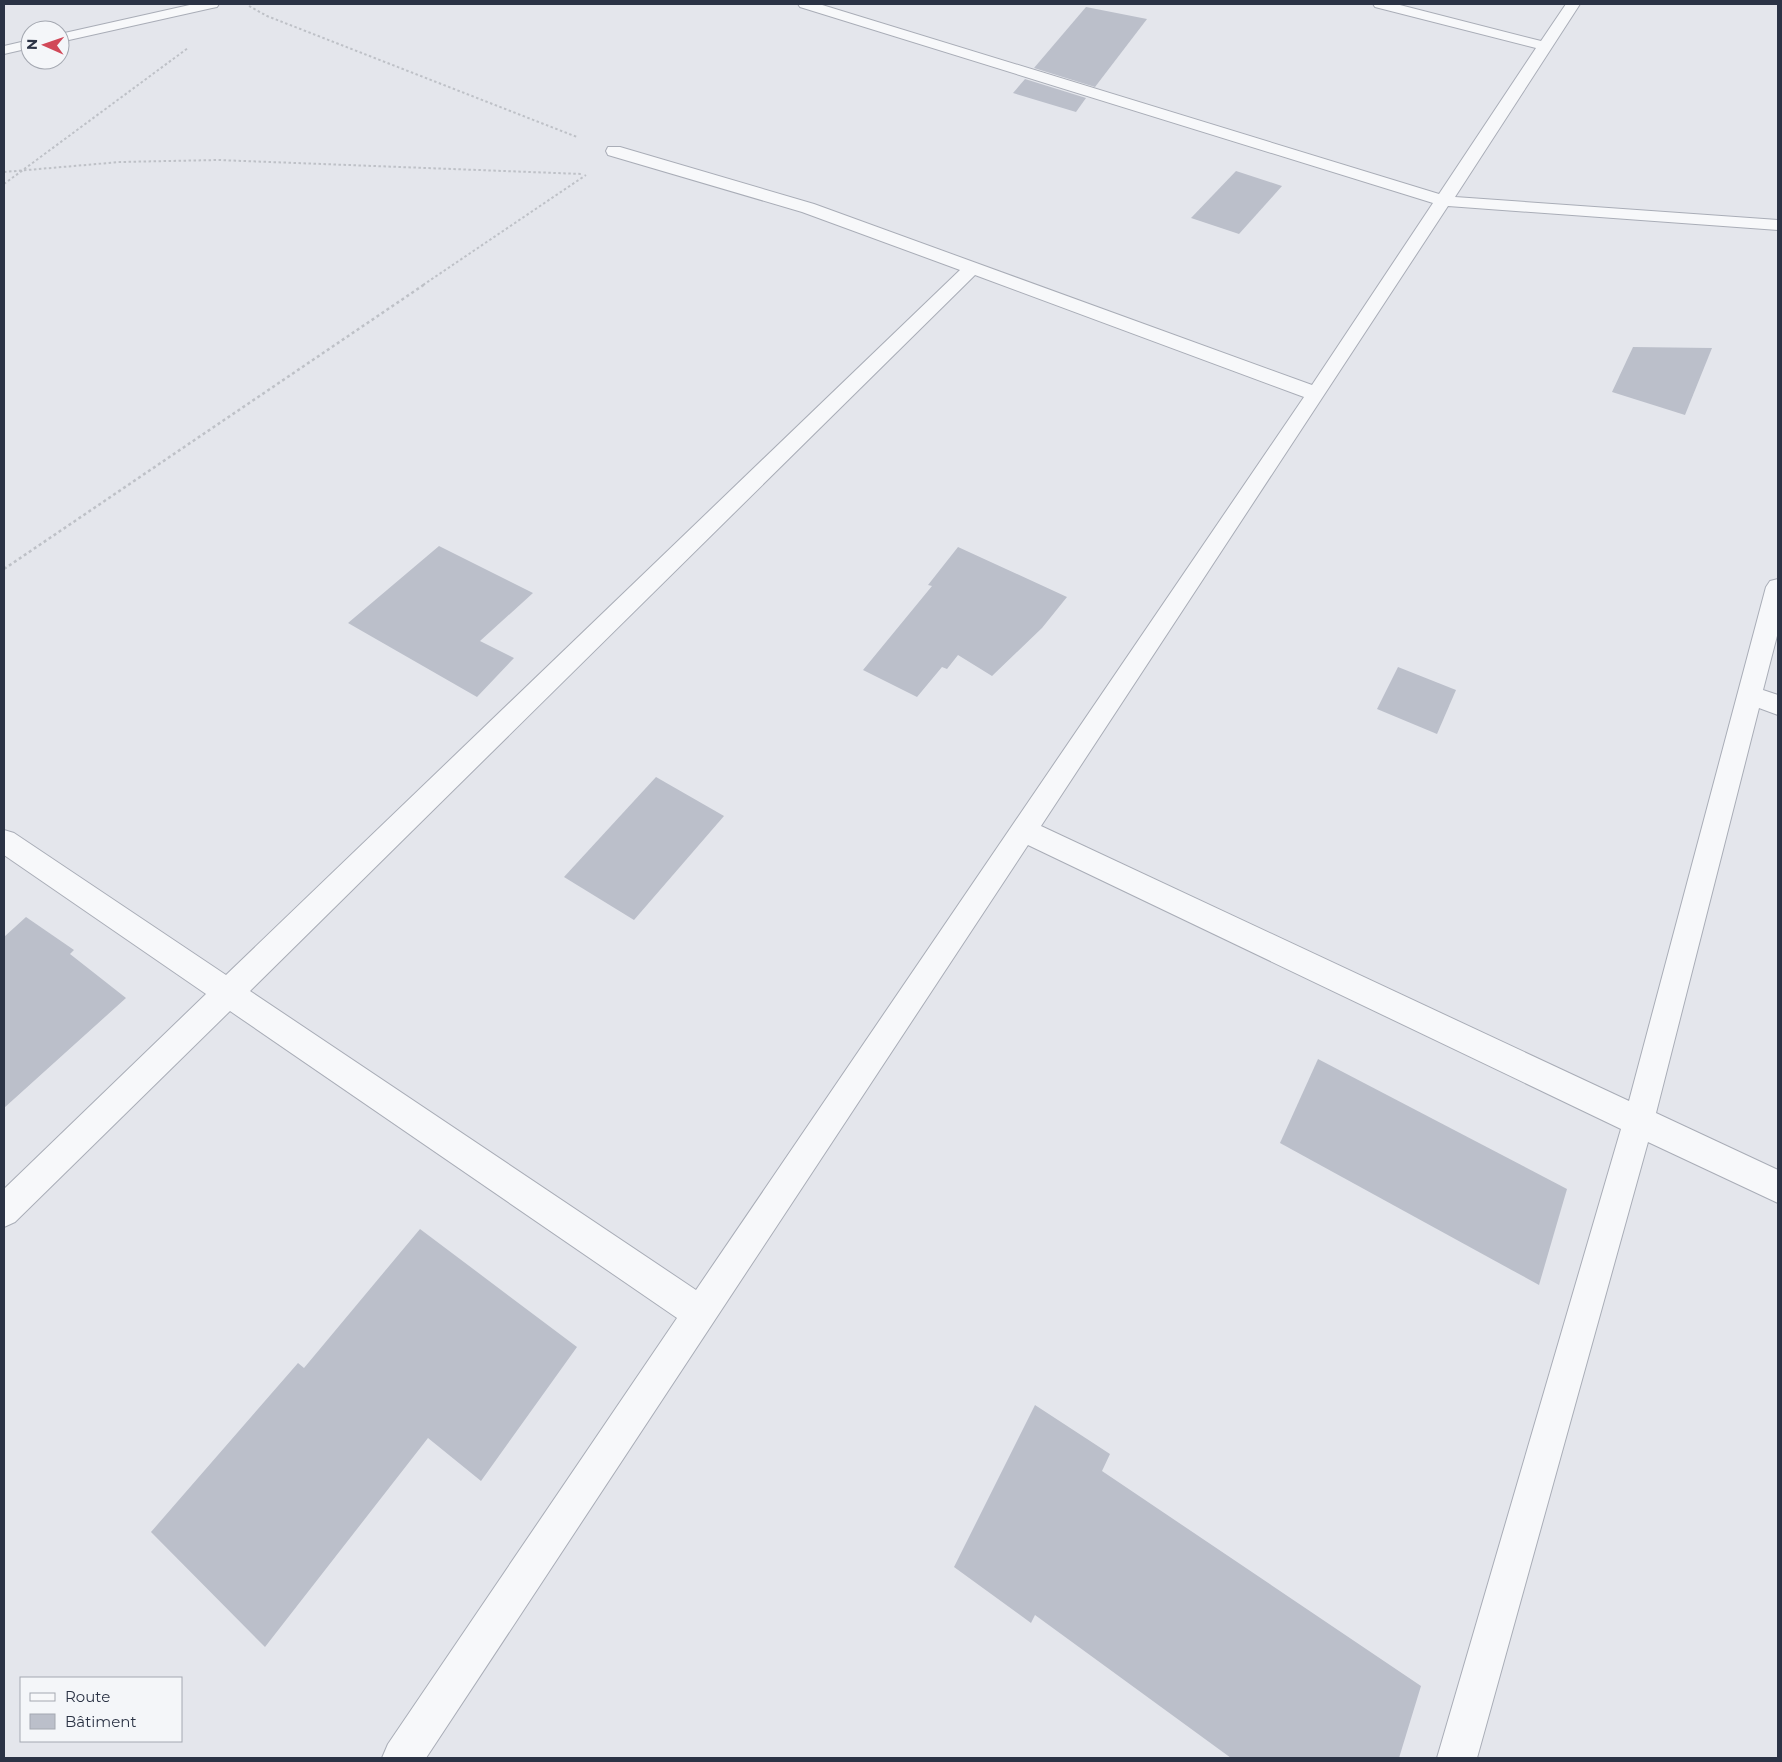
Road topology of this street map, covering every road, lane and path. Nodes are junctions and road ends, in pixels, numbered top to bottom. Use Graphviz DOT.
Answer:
graph roads {
  1 [pos="212,4"];
  2 [pos="244,4"];
  3 [pos="805,4"];
  4 [pos="1380,4"];
  5 [pos="1573,4"];
  6 [pos="70,36"];
  7 [pos="194,44"];
  8 [pos="20,46"];
  9 [pos="1545,46"];
  10 [pos="4,50"];
  11 [pos="614,151"];
  12 [pos="23,169"];
  13 [pos="4,172"];
  14 [pos="4,184"];
  15 [pos="1445,201"];
  16 [pos="1778,225"];
  17 [pos="973,267"];
  18 [pos="1316,394"];
  19 [pos="4,568"];
  20 [pos="1778,587"];
  21 [pos="1764,700"];
  22 [pos="1024,830"];
  23 [pos="4,841"];
  24 [pos="228,993"];
  25 [pos="1639,1120"];
  26 [pos="1778,1187"];
  27 [pos="4,1211"];
  28 [pos="700,1313"];
  29 [pos="402,1758"];
  30 [pos="1456,1758"];
  1 -- 6 [label="street"];
  2 -- 11 [label="path"];
  3 -- 15 [label="street"];
  4 -- 9 [label="street"];
  5 -- 9 [label="street"];
  7 -- 12 [label="path"];
  8 -- 10 [label="street"];
  9 -- 15 [label="street"];
  11 -- 17 [label="street"];
  12 -- 13 [label="path"];
  12 -- 14 [label="path"];
  12 -- 19 [label="path"];
  15 -- 16 [label="street"];
  15 -- 18 [label="street"];
  17 -- 18 [label="street"];
  17 -- 24 [label="street"];
  18 -- 22 [label="street"];
  20 -- 21 [label="street"];
  21 -- 25 [label="street"];
  22 -- 25 [label="street"];
  22 -- 28 [label="street"];
  23 -- 24 [label="street"];
  24 -- 27 [label="street"];
  24 -- 28 [label="street"];
  25 -- 26 [label="street"];
  25 -- 30 [label="street"];
  28 -- 29 [label="street"];
}
